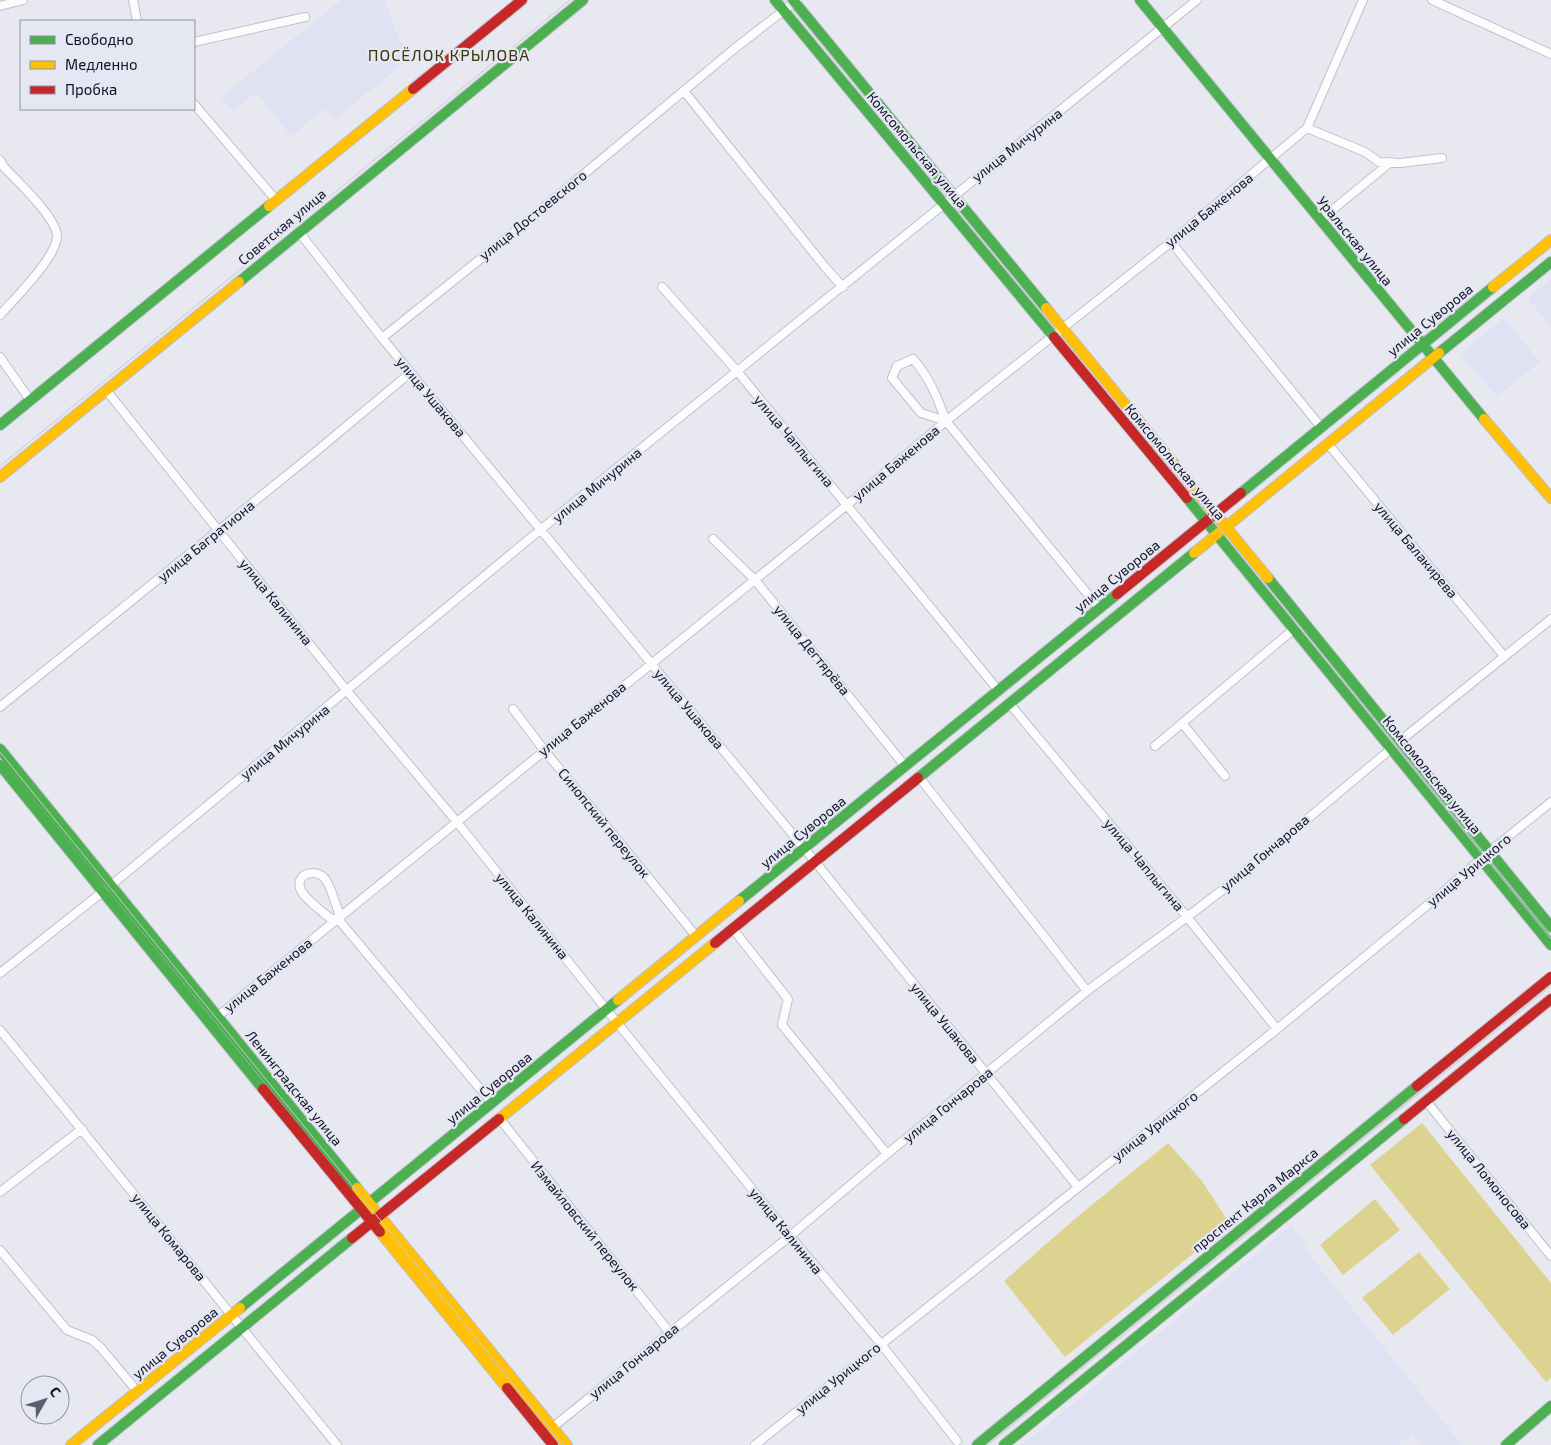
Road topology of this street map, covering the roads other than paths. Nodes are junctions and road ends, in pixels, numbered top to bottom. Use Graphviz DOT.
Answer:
graph roads {
  1 [pos="23,0"];
  2 [pos="133,0"];
  3 [pos="522,0"];
  4 [pos="583,0"];
  5 [pos="775,0"];
  6 [pos="1140,0"];
  7 [pos="1198,0"];
  8 [pos="1363,0"];
  9 [pos="1432,0"];
  10 [pos="795,1"];
  11 [pos="0,6"];
  12 [pos="783,10"];
  13 [pos="305,17"];
  14 [pos="137,20"];
  15 [pos="1164,29"];
  16 [pos="195,42"];
  17 [pos="1551,54"];
  18 [pos="684,91"];
  19 [pos="195,105"];
  20 [pos="1307,128"];
  21 [pos="1442,158"];
  22 [pos="0,160"];
  23 [pos="1271,160"];
  24 [pos="1391,162"];
  25 [pos="954,196"];
  26 [pos="276,200"];
  27 [pos="944,204"];
  28 [pos="1320,220"];
  29 [pos="298,232"];
  30 [pos="1551,240"];
  31 [pos="1171,242"];
  32 [pos="1551,262"];
  33 [pos="662,287"];
  34 [pos="843,287"];
  35 [pos="0,315"];
  36 [pos="1062,328"];
  37 [pos="1052,336"];
  38 [pos="382,338"];
  39 [pos="1422,345"];
  40 [pos="0,357"];
  41 [pos="1433,358"];
  42 [pos="737,371"];
  43 [pos="410,373"];
  44 [pos="106,390"];
  45 [pos="30,400"];
  46 [pos="946,421"];
  47 [pos="0,425"];
  48 [pos="1320,426"];
  49 [pos="1328,444"];
  50 [pos="0,477"];
  51 [pos="1551,498"];
  52 [pos="848,505"];
  53 [pos="1215,514"];
  54 [pos="1206,521"];
  55 [pos="1226,527"];
  56 [pos="219,530"];
  57 [pos="540,530"];
  58 [pos="1217,534"];
  59 [pos="713,538"];
  60 [pos="755,580"];
  61 [pos="1099,608"];
  62 [pos="1551,618"];
  63 [pos="1294,629"];
  64 [pos="1504,656"];
  65 [pos="651,663"];
  66 [pos="998,690"];
  67 [pos="347,691"];
  68 [pos="1009,703"];
  69 [pos="0,708"];
  70 [pos="513,709"];
  71 [pos="1182,723"];
  72 [pos="1396,744"];
  73 [pos="1155,746"];
  74 [pos="0,749"];
  75 [pos="544,750"];
  76 [pos="0,765"];
  77 [pos="906,766"];
  78 [pos="1225,776"];
  79 [pos="919,777"];
  80 [pos="1551,802"];
  81 [pos="457,822"];
  82 [pos="804,848"];
  83 [pos="1486,855"];
  84 [pos="815,862"];
  85 [pos="111,884"];
  86 [pos="103,891"];
  87 [pos="1187,918"];
  88 [pos="338,919"];
  89 [pos="1551,927"];
  90 [pos="733,929"];
  91 [pos="696,936"];
  92 [pos="1551,944"];
  93 [pos="0,973"];
  94 [pos="1551,977"];
  95 [pos="1087,991"];
  96 [pos="1551,999"];
  97 [pos="606,1009"];
  98 [pos="218,1016"];
  99 [pos="616,1022"];
  100 [pos="1277,1029"];
  101 [pos="0,1030"];
  102 [pos="986,1074"];
  103 [pos="1426,1101"];
  104 [pos="492,1103"];
  105 [pos="500,1120"];
  106 [pos="82,1129"];
  107 [pos="887,1154"];
  108 [pos="1078,1187"];
  109 [pos="0,1192"];
  110 [pos="365,1206"];
  111 [pos="376,1219"];
  112 [pos="790,1236"];
  113 [pos="0,1250"];
  114 [pos="1551,1256"];
  115 [pos="231,1316"];
  116 [pos="241,1328"];
  117 [pos="670,1333"];
  118 [pos="881,1344"];
  119 [pos="137,1392"];
  120 [pos="1551,1406"];
  121 [pos="552,1427"];
  122 [pos="957,1441"];
  123 [pos="72,1445"];
  124 [pos="98,1445"];
  125 [pos="338,1445"];
  126 [pos="553,1445"];
  127 [pos="567,1445"];
  128 [pos="755,1445"];
  129 [pos="977,1445"];
  130 [pos="1004,1445"];
  131 [pos="1506,1445"];
  1 -- 11 [label="street"];
  2 -- 14 [label="street"];
  3 -- 26 [label="main road, Советская улица"];
  4 -- 29 [label="main road, Советская улица"];
  5 -- 12 [label="main road, Комсомольская улица"];
  6 -- 15 [label="main road, Уральская улица"];
  7 -- 15 [label="street, улица Мичурина"];
  8 -- 20 [label="street, улица Баженова"];
  9 -- 17 [label="street"];
  10 -- 12 [label="street, улица Достоевского"];
  10 -- 25 [label="main road, Комсомольская улица"];
  12 -- 18 [label="street, улица Достоевского"];
  12 -- 27 [label="main road, Комсомольская улица"];
  13 -- 16 [label="street"];
  15 -- 23 [label="main road, Уральская улица"];
  15 -- 25 [label="street, улица Мичурина"];
  18 -- 34 [label="street"];
  18 -- 38 [label="street, улица Достоевского"];
  19 -- 26 [label="street"];
  20 -- 23 [label="street, улица Баженова"];
  20 -- 24 [label="street"];
  21 -- 24 [label="street"];
  22 -- 35 [label="street"];
  23 -- 28 [label="main road, Уральская улица"];
  23 -- 31 [label="street, улица Баженова"];
  24 -- 28 [label="street"];
  25 -- 27 [label="street, улица Мичурина"];
  25 -- 36 [label="main road, Комсомольская улица"];
  26 -- 45 [label="main road, Советская улица"];
  27 -- 34 [label="street, улица Мичурина"];
  27 -- 37 [label="main road, Комсомольская улица"];
  28 -- 39 [label="main road, Уральская улица"];
  29 -- 38 [label="street, улица Ушакова"];
  29 -- 44 [label="main road, Советская улица"];
  30 -- 39 [label="main road, улица Суворова"];
  31 -- 36 [label="street, улица Баженова"];
  31 -- 48 [label="street"];
  32 -- 41 [label="main road"];
  33 -- 42 [label="street, улица Чаплыгина"];
  34 -- 42 [label="street, улица Мичурина"];
  36 -- 37 [label="street, улица Баженова"];
  36 -- 53 [label="main road, Комсомольская улица"];
  37 -- 46 [label="street, улица Баженова"];
  37 -- 54 [label="main road, Комсомольская улица"];
  38 -- 43 [label="street, улица Ушакова"];
  39 -- 41 [label="main road, Уральская улица"];
  39 -- 48 [label="main road, улица Суворова"];
  40 -- 45 [label="street"];
  41 -- 49 [label="main road"];
  41 -- 51 [label="main road, Уральская улица"];
  42 -- 52 [label="street, улица Чаплыгина"];
  42 -- 57 [label="street, улица Мичурина"];
  43 -- 56 [label="street, улица Багратиона"];
  43 -- 57 [label="street, улица Ушакова"];
  44 -- 50 [label="main road, Советская улица"];
  44 -- 56 [label="street, улица Калинина"];
  45 -- 47 [label="main road, Советская улица"];
  46 -- 46 [label="street"];
  46 -- 52 [label="street, улица Баженова"];
  46 -- 61 [label="street, улица Баженова"];
  48 -- 53 [label="main road, улица Суворова"];
  49 -- 55 [label="main road"];
  49 -- 64 [label="street, улица Балакирева"];
  52 -- 60 [label="street, улица Баженова"];
  52 -- 66 [label="street, улица Чаплыгина"];
  53 -- 54 [label="main road, улица Суворова"];
  53 -- 55 [label="main road, Комсомольская улица"];
  54 -- 58 [label="main road, Комсомольская улица"];
  54 -- 61 [label="main road, улица Суворова"];
  55 -- 58 [label="main road"];
  55 -- 72 [label="main road, Комсомольская улица"];
  56 -- 67 [label="street, улица Калинина"];
  56 -- 69 [label="street, улица Багратиона"];
  57 -- 65 [label="street, улица Ушакова"];
  57 -- 67 [label="street, улица Мичурина"];
  58 -- 63 [label="main road, Комсомольская улица"];
  58 -- 68 [label="main road"];
  59 -- 60 [label="street, улица Дегтярёва"];
  60 -- 65 [label="street, улица Баженова"];
  60 -- 77 [label="street, улица Дегтярёва"];
  61 -- 66 [label="main road, улица Суворова"];
  62 -- 64 [label="street, улица Гончарова"];
  63 -- 71 [label="street"];
  63 -- 72 [label="main road, Комсомольская улица"];
  64 -- 72 [label="street, улица Гончарова"];
  65 -- 75 [label="street, улица Баженова"];
  65 -- 82 [label="street, улица Ушакова"];
  66 -- 77 [label="main road, улица Суворова"];
  67 -- 81 [label="street, улица Калинина"];
  67 -- 85 [label="street, улица Мичурина"];
  68 -- 79 [label="main road"];
  68 -- 87 [label="street, улица Чаплыгина"];
  70 -- 75 [label="street, Синопский переулок"];
  71 -- 73 [label="street"];
  71 -- 78 [label="street"];
  72 -- 83 [label="main road, Комсомольская улица"];
  72 -- 87 [label="street, улица Гончарова"];
  74 -- 85 [label="main road, Ленинградская улица"];
  75 -- 81 [label="street, улица Баженова"];
  75 -- 91 [label="street, Синопский переулок"];
  76 -- 86 [label="main road, Ленинградская улица"];
  77 -- 82 [label="main road, улица Суворова"];
  79 -- 84 [label="main road"];
  79 -- 95 [label="street"];
  80 -- 83 [label="street, улица Урицкого"];
  81 -- 88 [label="street, улица Баженова"];
  81 -- 97 [label="street, улица Калинина"];
  82 -- 84 [label="street, улица Ушакова"];
  82 -- 91 [label="main road, улица Суворова"];
  83 -- 89 [label="main road, Комсомольская улица"];
  83 -- 92 [label="main road, Комсомольская улица"];
  83 -- 100 [label="street, улица Урицкого"];
  84 -- 90 [label="main road"];
  84 -- 102 [label="street, улица Ушакова"];
  85 -- 86 [label="street, улица Мичурина"];
  85 -- 98 [label="main road, Ленинградская улица"];
  86 -- 93 [label="street, улица Мичурина"];
  86 -- 110 [label="main road, Ленинградская улица"];
  87 -- 95 [label="street, улица Гончарова"];
  87 -- 100 [label="street, улица Чаплыгина"];
  88 -- 88 [label="street"];
  88 -- 98 [label="street, улица Баженова"];
  88 -- 104 [label="street"];
  90 -- 99 [label="main road"];
  90 -- 107 [label="street"];
  91 -- 97 [label="main road, улица Суворова"];
  94 -- 129 [label="main road, проспект Карла Маркса"];
  95 -- 102 [label="street, улица Гончарова"];
  96 -- 103 [label="main road"];
  97 -- 99 [label="street, улица Калинина"];
  97 -- 104 [label="main road, улица Суворова"];
  98 -- 110 [label="main road, Ленинградская улица"];
  99 -- 105 [label="main road"];
  99 -- 112 [label="street, улица Калинина"];
  100 -- 108 [label="street, улица Урицкого"];
  101 -- 106 [label="street, улица Комарова"];
  102 -- 107 [label="street, улица Гончарова"];
  102 -- 108 [label="street, улица Ушакова"];
  103 -- 114 [label="street, улица Ломоносова"];
  103 -- 130 [label="main road"];
  104 -- 110 [label="main road, улица Суворова"];
  105 -- 111 [label="main road"];
  105 -- 117 [label="street, Измайловский переулок"];
  106 -- 109 [label="street"];
  106 -- 115 [label="street, улица Комарова"];
  107 -- 112 [label="street, улица Гончарова"];
  108 -- 118 [label="street, улица Урицкого"];
  110 -- 111 [label="main road, Ленинградская улица"];
  110 -- 115 [label="main road, улица Суворова"];
  111 -- 116 [label="main road"];
  111 -- 121 [label="main road, Ленинградская улица"];
  111 -- 126 [label="main road, Ленинградская улица"];
  112 -- 117 [label="street, улица Гончарова"];
  112 -- 118 [label="street, улица Калинина"];
  113 -- 119 [label="street"];
  115 -- 116 [label="street, улица Комарова"];
  115 -- 119 [label="main road, улица Суворова"];
  116 -- 124 [label="main road"];
  116 -- 125 [label="street, улица Комарова"];
  117 -- 121 [label="street, улица Гончарова"];
  118 -- 122 [label="street, улица Калинина"];
  118 -- 128 [label="street, улица Урицкого"];
  119 -- 123 [label="main road, улица Суворова"];
  120 -- 131 [label="main road"];
  121 -- 127 [label="main road, Ленинградская улица"];
}
